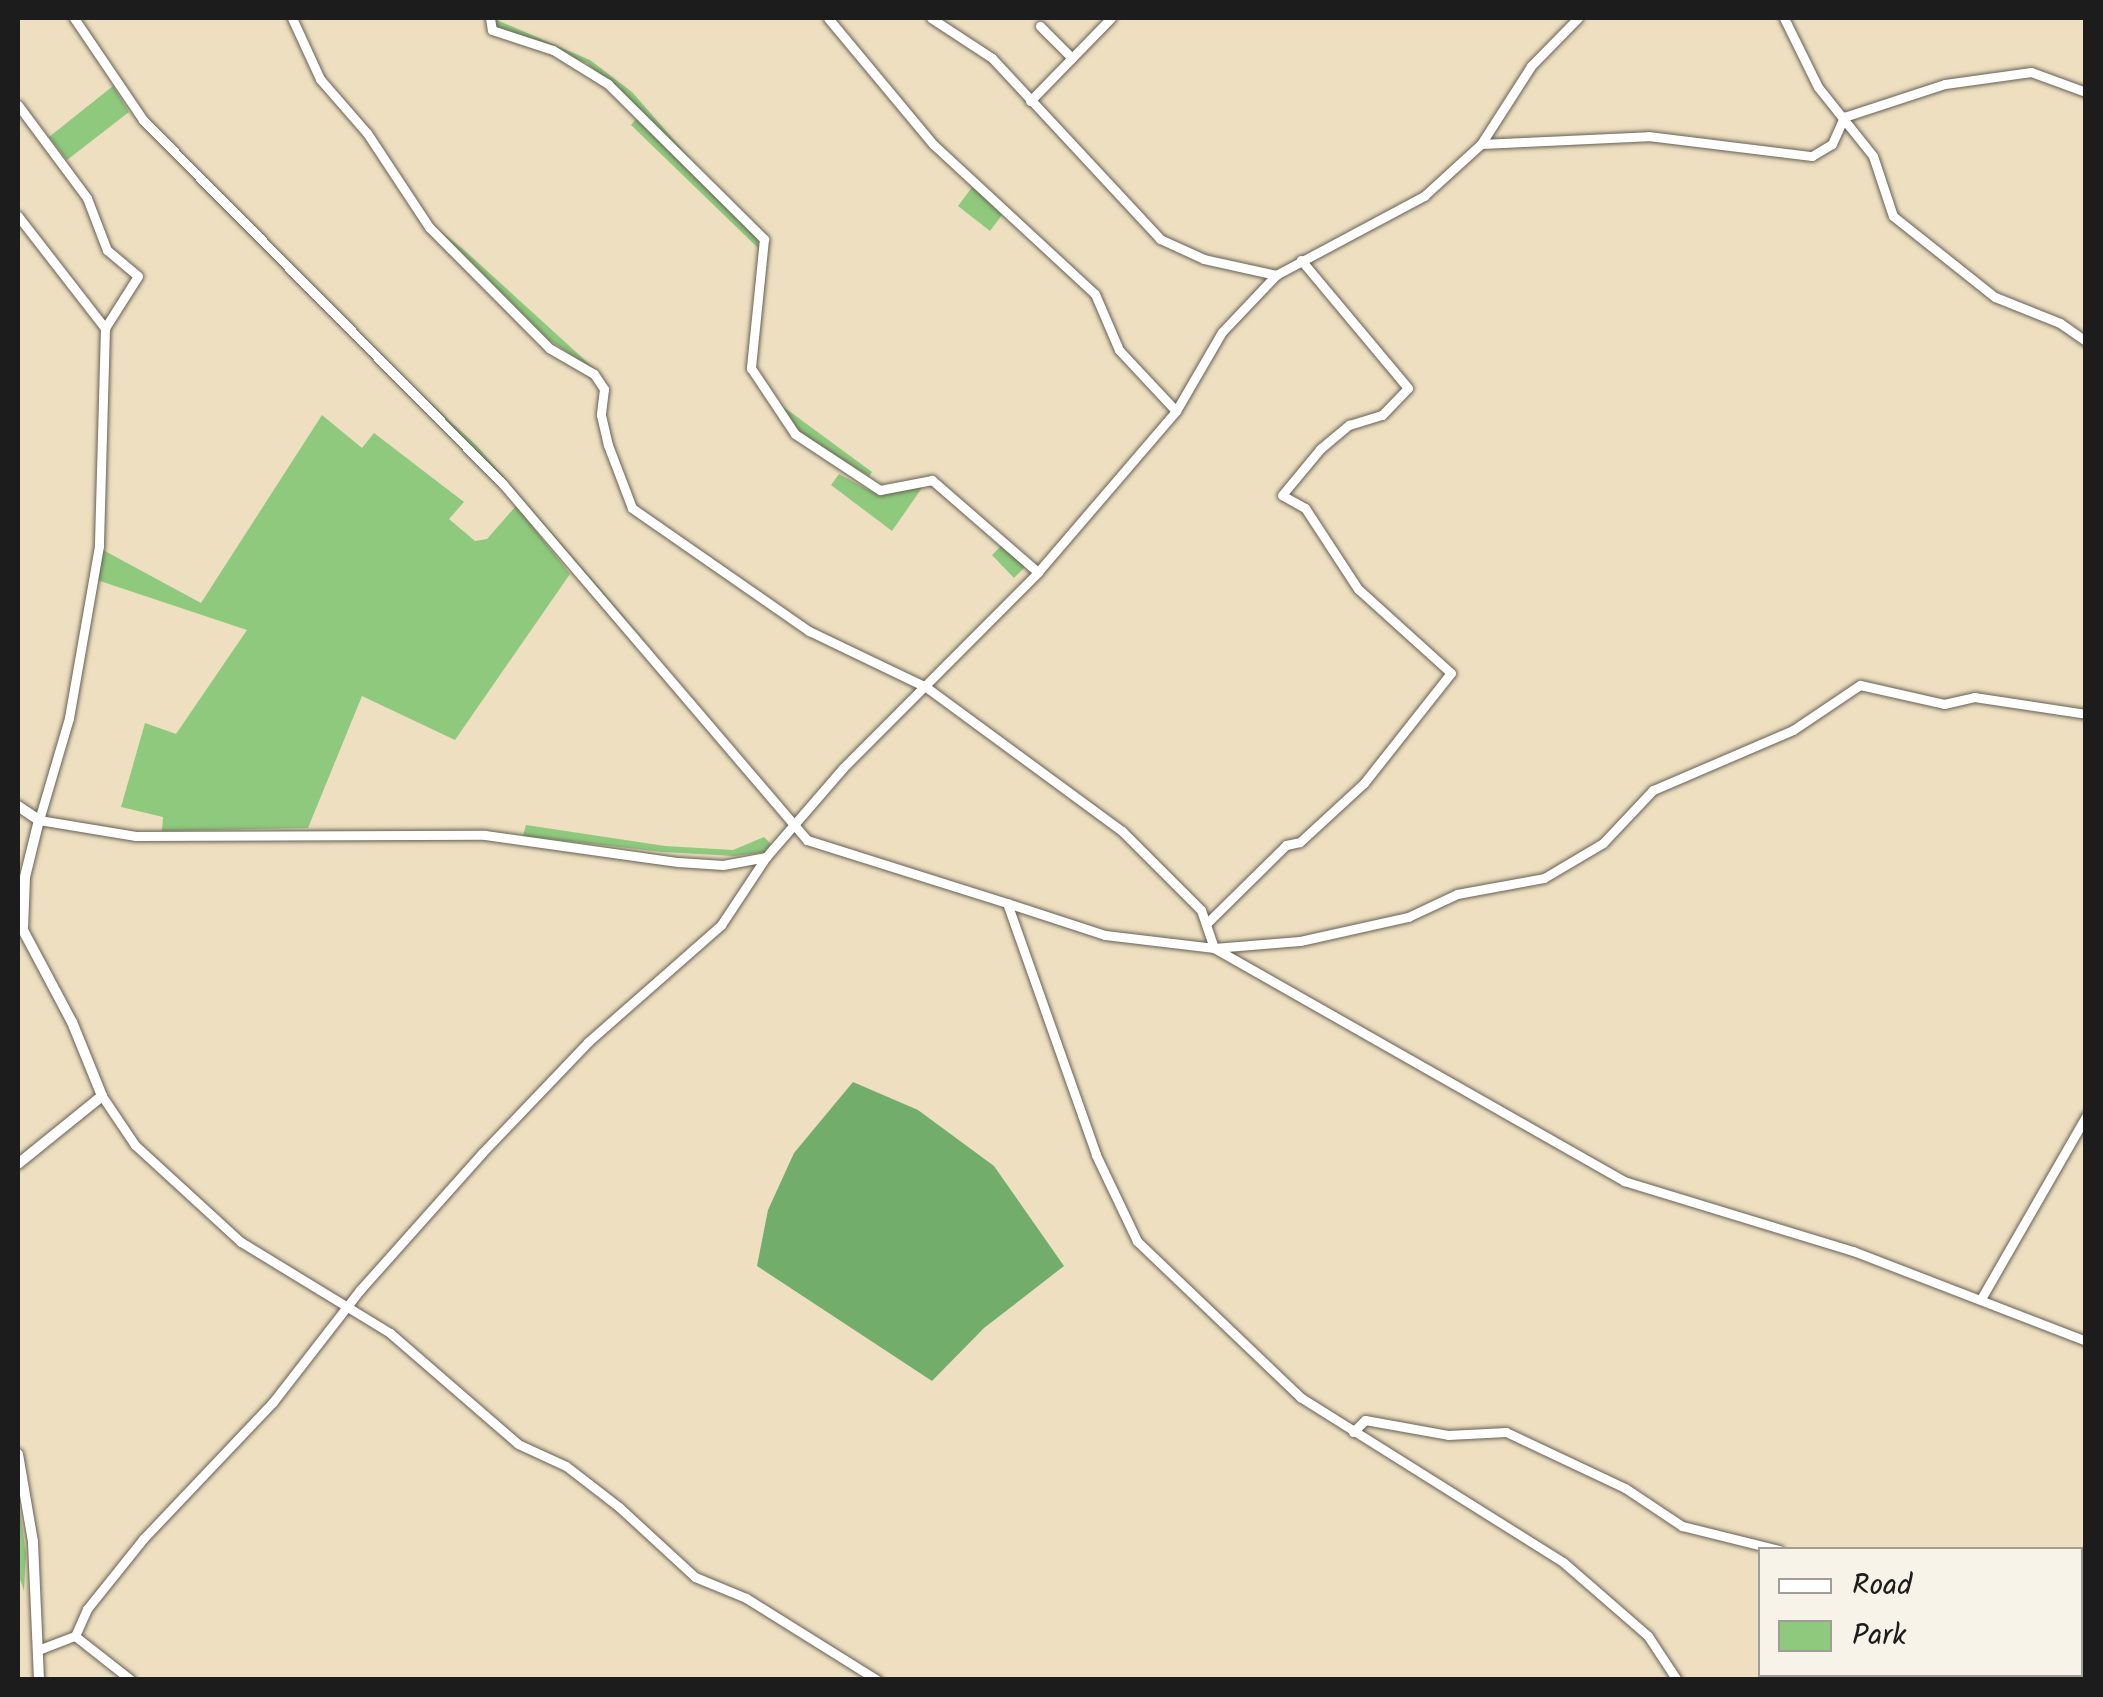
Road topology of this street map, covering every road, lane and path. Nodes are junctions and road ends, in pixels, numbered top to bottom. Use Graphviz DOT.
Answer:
graph roads {
  1 [pos="74,18"];
  2 [pos="292,18"];
  3 [pos="490,18"];
  4 [pos="828,18"];
  5 [pos="932,18"];
  6 [pos="1111,18"];
  7 [pos="1578,18"];
  8 [pos="1784,18"];
  9 [pos="1040,26"];
  10 [pos="1072,58"];
  11 [pos="2086,92"];
  12 [pos="1030,101"];
  13 [pos="18,106"];
  14 [pos="1844,118"];
  15 [pos="1481,144"];
  16 [pos="18,216"];
  17 [pos="1301,260"];
  18 [pos="1276,275"];
  19 [pos="104,328"];
  20 [pos="2086,341"];
  21 [pos="1176,411"];
  22 [pos="1038,572"];
  23 [pos="926,687"];
  24 [pos="2086,714"];
  25 [pos="18,806"];
  26 [pos="39,820"];
  27 [pos="794,822"];
  28 [pos="766,857"];
  29 [pos="1007,902"];
  30 [pos="1206,924"];
  31 [pos="1214,948"];
  32 [pos="102,1096"];
  33 [pos="2086,1116"];
  34 [pos="18,1164"];
  35 [pos="1982,1298"];
  36 [pos="347,1308"];
  37 [pos="2086,1341"];
  38 [pos="1354,1432"];
  39 [pos="18,1454"];
  40 [pos="1767,1547"];
  41 [pos="75,1636"];
  42 [pos="38,1650"];
  43 [pos="39,1680"];
  44 [pos="131,1680"];
  45 [pos="878,1680"];
  46 [pos="1677,1680"];
  1 -- 27 [label="street"];
  2 -- 23 [label="street"];
  3 -- 22 [label="street"];
  4 -- 21 [label="street"];
  5 -- 12 [label="street"];
  6 -- 10 [label="street"];
  7 -- 15 [label="street"];
  8 -- 14 [label="street"];
  9 -- 10 [label="street"];
  10 -- 12 [label="street"];
  11 -- 14 [label="street"];
  12 -- 18 [label="street"];
  13 -- 19 [label="street"];
  14 -- 15 [label="street"];
  14 -- 20 [label="street"];
  15 -- 17 [label="street"];
  16 -- 19 [label="street"];
  17 -- 18 [label="street"];
  17 -- 30 [label="street"];
  18 -- 21 [label="street"];
  19 -- 26 [label="street"];
  21 -- 22 [label="street"];
  22 -- 23 [label="street"];
  23 -- 27 [label="street"];
  23 -- 30 [label="street"];
  24 -- 31 [label="street"];
  25 -- 26 [label="street"];
  26 -- 28 [label="street"];
  26 -- 32 [label="street"];
  27 -- 28 [label="street"];
  27 -- 29 [label="street"];
  28 -- 36 [label="street"];
  29 -- 31 [label="street"];
  29 -- 38 [label="street"];
  30 -- 31 [label="street"];
  31 -- 35 [label="street"];
  32 -- 34 [label="street"];
  32 -- 36 [label="street"];
  33 -- 35 [label="street"];
  35 -- 37 [label="street"];
  36 -- 41 [label="street"];
  36 -- 45 [label="street"];
  38 -- 40 [label="street"];
  38 -- 46 [label="street"];
  39 -- 42 [label="street"];
  41 -- 42 [label="street"];
  41 -- 44 [label="street"];
  42 -- 43 [label="street"];
}
